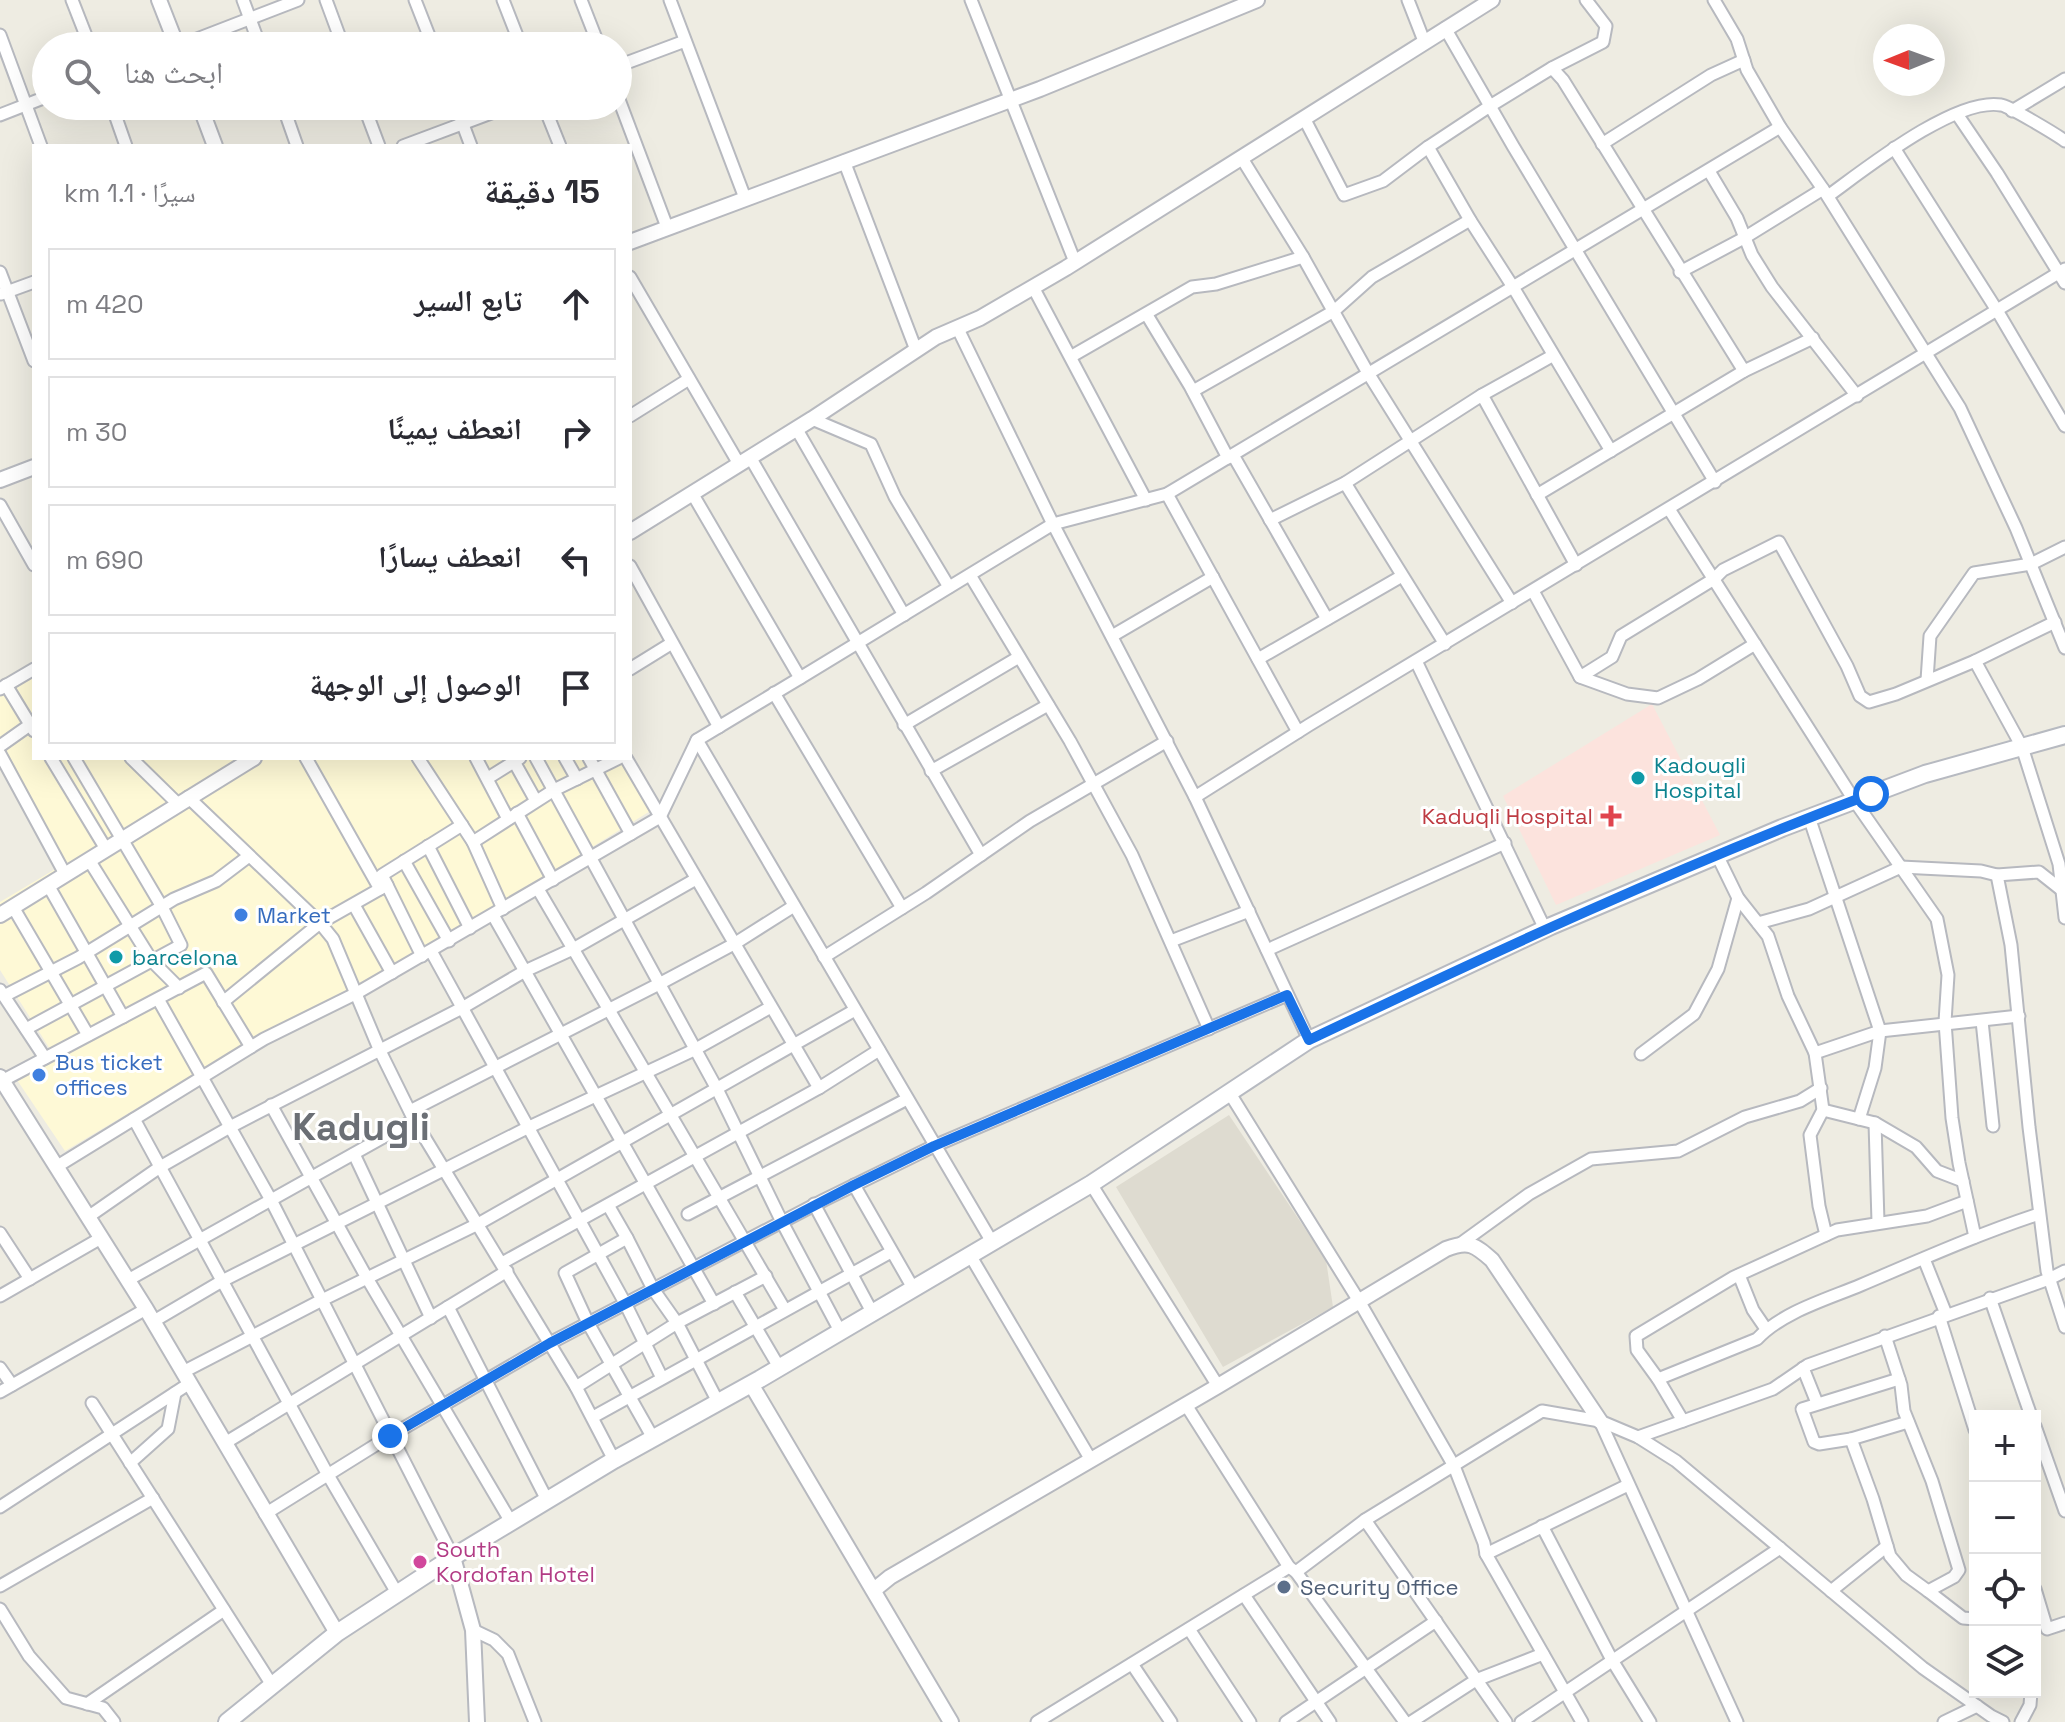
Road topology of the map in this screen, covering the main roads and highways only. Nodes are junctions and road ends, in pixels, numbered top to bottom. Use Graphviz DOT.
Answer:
graph roads {
  1 [pos="2065,735"];
  2 [pos="227,1722"];
  1 -- 2 [label="main road"];
}
